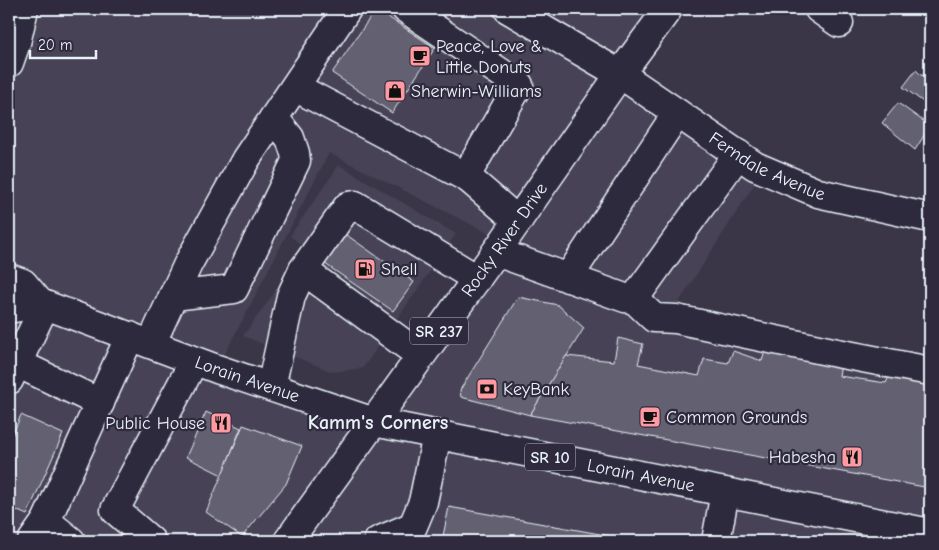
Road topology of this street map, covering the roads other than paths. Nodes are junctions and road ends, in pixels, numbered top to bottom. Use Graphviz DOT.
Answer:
graph roads {
  1 [pos="24,9"];
  2 [pos="347,9"];
  3 [pos="406,9"];
  4 [pos="508,9"];
  5 [pos="668,9"];
  6 [pos="9,63"];
  7 [pos="620,74"];
  8 [pos="295,87"];
  9 [pos="677,113"];
  10 [pos="274,118"];
  11 [pos="738,154"];
  12 [pos="468,178"];
  13 [pos="929,215"];
  14 [pos="518,221"];
  15 [pos="496,252"];
  16 [pos="303,270"];
  17 [pos="9,278"];
  18 [pos="568,278"];
  19 [pos="476,279"];
  20 [pos="173,296"];
  21 [pos="634,299"];
  22 [pos="43,304"];
  23 [pos="9,309"];
  24 [pos="140,340"];
  25 [pos="421,356"];
  26 [pos="194,360"];
  27 [pos="930,371"];
  28 [pos="13,372"];
  29 [pos="270,387"];
  30 [pos="100,403"];
  31 [pos="374,422"];
  32 [pos="437,435"];
  33 [pos="726,492"];
  34 [pos="39,531"];
  35 [pos="880,532"];
  36 [pos="930,533"];
  37 [pos="71,541"];
  38 [pos="151,541"];
  39 [pos="288,541"];
  40 [pos="378,541"];
  41 [pos="716,541"];
  1 -- 6 [label="main road"];
  2 -- 8 [label="main road"];
  3 -- 12 [label="main road"];
  4 -- 7 [label="main road, Ferndale Avenue"];
  5 -- 7 [label="main road, Rocky River Drive / SR 237"];
  7 -- 9 [label="main road, Ferndale Avenue"];
  7 -- 14 [label="main road, Rocky River Drive / SR 237"];
  8 -- 10 [label="main road"];
  8 -- 12 [label="main road"];
  9 -- 11 [label="main road, Ferndale Avenue"];
  9 -- 18 [label="main road"];
  10 -- 20 [label="main road"];
  10 -- 20 [label="main road"];
  11 -- 13 [label="main road, Ferndale Avenue"];
  11 -- 21 [label="main road"];
  12 -- 14 [label="main road"];
  14 -- 15 [label="main road, Rocky River Drive / SR 237"];
  15 -- 18 [label="main road"];
  15 -- 19 [label="main road, Rocky River Drive / SR 237"];
  16 -- 19 [label="main road"];
  16 -- 25 [label="main road"];
  16 -- 29 [label="main road"];
  17 -- 22 [label="main road, Lorain Avenue / SR 10"];
  18 -- 21 [label="main road"];
  19 -- 25 [label="main road, Rocky River Drive / SR 237"];
  20 -- 24 [label="main road"];
  21 -- 27 [label="main road"];
  22 -- 23 [label="main road"];
  22 -- 24 [label="main road, Lorain Avenue / SR 10"];
  22 -- 28 [label="main road"];
  24 -- 26 [label="main road, Lorain Avenue / SR 10"];
  24 -- 30 [label="main road"];
  25 -- 31 [label="main road, Rocky River Drive / SR 237"];
  26 -- 29 [label="main road, Lorain Avenue / SR 10"];
  26 -- 38 [label="main road"];
  28 -- 30 [label="main road"];
  29 -- 31 [label="main road, Lorain Avenue / SR 10"];
  30 -- 34 [label="main road"];
  31 -- 32 [label="main road, Lorain Avenue / SR 10"];
  31 -- 39 [label="main road, Rocky River Drive / SR 237"];
  32 -- 33 [label="main road, Lorain Avenue / SR 10"];
  32 -- 40 [label="main road"];
  33 -- 35 [label="main road, Lorain Avenue / SR 10"];
  33 -- 41 [label="main road"];
  34 -- 37 [label="main road"];
  35 -- 36 [label="main road, Lorain Avenue / SR 10"];
}
